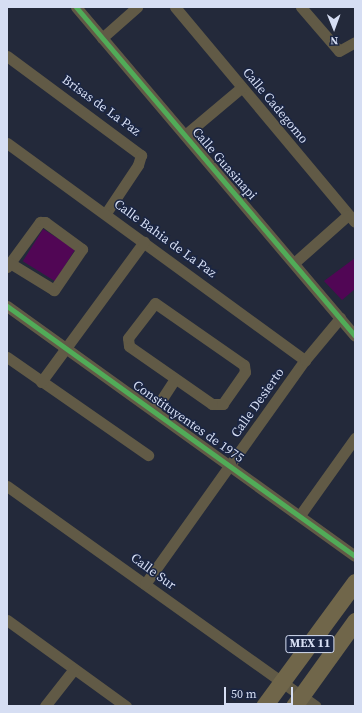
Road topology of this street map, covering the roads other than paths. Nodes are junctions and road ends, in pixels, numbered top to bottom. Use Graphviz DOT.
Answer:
graph roads {
  1 [pos="76,7"];
  2 [pos="137,7"];
  3 [pos="174,7"];
  4 [pos="308,9"];
  5 [pos="102,38"];
  6 [pos="355,42"];
  7 [pos="7,56"];
  8 [pos="241,88"];
  9 [pos="185,135"];
  10 [pos="7,143"];
  11 [pos="106,213"];
  12 [pos="352,218"];
  13 [pos="144,242"];
  14 [pos="294,264"];
  15 [pos="9,265"];
  16 [pos="7,306"];
  17 [pos="340,318"];
  18 [pos="355,336"];
  19 [pos="68,349"];
  20 [pos="7,357"];
  21 [pos="306,360"];
  22 [pos="176,379"];
  23 [pos="41,382"];
  24 [pos="154,411"];
  25 [pos="355,438"];
  26 [pos="148,455"];
  27 [pos="230,465"];
  28 [pos="7,486"];
  29 [pos="300,515"];
  30 [pos="355,556"];
  31 [pos="355,582"];
  32 [pos="145,584"];
  33 [pos="7,620"];
  34 [pos="355,621"];
  35 [pos="74,669"];
  36 [pos="282,683"];
  37 [pos="297,701"];
  38 [pos="45,706"];
  39 [pos="126,706"];
  40 [pos="264,706"];
  41 [pos="315,706"];
  1 -- 5 [label="street, Calle Guasinapi"];
  2 -- 5 [label="street"];
  3 -- 8 [label="street, Calle Cadegomo"];
  4 -- 6 [label="street"];
  5 -- 9 [label="street, Calle Guasinapi"];
  7 -- 11 [label="street, Brisas de La Paz"];
  8 -- 9 [label="street"];
  8 -- 12 [label="street, Calle Cadegomo"];
  9 -- 14 [label="street, Calle Guasinapi"];
  10 -- 11 [label="street, Calle Bahia de La Paz"];
  11 -- 13 [label="street, Calle Bahia de La Paz"];
  12 -- 14 [label="street"];
  13 -- 19 [label="street"];
  13 -- 21 [label="street, Calle Bahia de La Paz"];
  14 -- 17 [label="street, Calle Guasinapi"];
  15 -- 15 [label="street"];
  16 -- 19 [label="street, Constituyentes de 1975"];
  17 -- 18 [label="street, Calle Guasinapi"];
  17 -- 21 [label="street, Calle Desierto"];
  19 -- 23 [label="street"];
  19 -- 24 [label="street, Constituyentes de 1975"];
  20 -- 23 [label="street"];
  21 -- 27 [label="street, Calle Desierto"];
  22 -- 22 [label="street"];
  22 -- 24 [label="street"];
  23 -- 26 [label="street"];
  24 -- 27 [label="street, Constituyentes de 1975"];
  25 -- 29 [label="street"];
  27 -- 29 [label="street, Constituyentes de 1975"];
  27 -- 32 [label="street, Calle Desierto"];
  28 -- 32 [label="street, Calle Sur"];
  29 -- 30 [label="street, Constituyentes de 1975"];
  31 -- 36 [label="main road, MEX 11"];
  32 -- 36 [label="street, Calle Sur"];
  33 -- 35 [label="street"];
  34 -- 37 [label="main road, MEX 11"];
  35 -- 38 [label="street"];
  35 -- 39 [label="street"];
  36 -- 37 [label="street, Calle Sur"];
  36 -- 40 [label="main road, MEX 11"];
  37 -- 41 [label="street, Calle Sur"];
}
